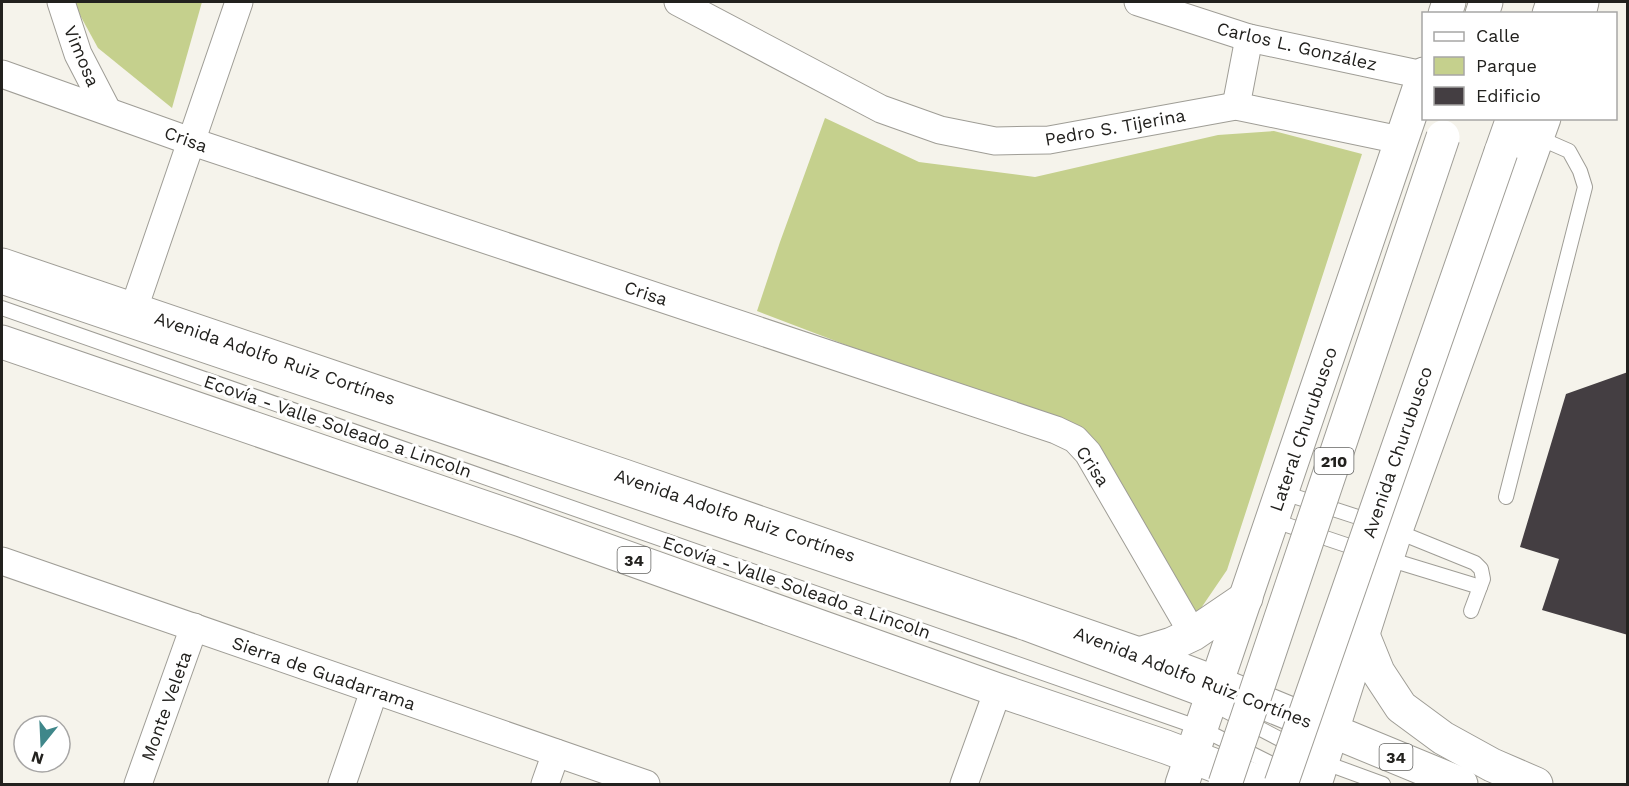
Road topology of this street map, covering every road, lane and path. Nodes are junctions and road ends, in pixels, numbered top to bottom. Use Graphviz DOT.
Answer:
graph roads {
  1 [pos="61,2"];
  2 [pos="239,2"];
  3 [pos="678,2"];
  4 [pos="1138,2"];
  5 [pos="1250,38"];
  6 [pos="2,74"];
  7 [pos="1422,74"];
  8 [pos="1422,77"];
  9 [pos="1236,106"];
  10 [pos="107,110"];
  11 [pos="1531,125"];
  12 [pos="1446,128"];
  13 [pos="1400,140"];
  14 [pos="190,141"];
  15 [pos="2,265"];
  16 [pos="2,287"];
  17 [pos="2,308"];
  18 [pos="133,311"];
  19 [pos="2,342"];
  20 [pos="1506,497"];
  21 [pos="1276,506"];
  22 [pos="1391,544"];
  23 [pos="4,571"];
  24 [pos="1480,587"];
  25 [pos="1246,598"];
  26 [pos="1471,611"];
  27 [pos="194,627"];
  28 [pos="1193,634"];
  29 [pos="1363,635"];
  30 [pos="1138,654"];
  31 [pos="998,690"];
  32 [pos="374,692"];
  33 [pos="1199,731"];
  34 [pos="1332,731"];
  35 [pos="556,753"];
  36 [pos="1299,779"];
  37 [pos="138,784"];
  38 [pos="342,784"];
  39 [pos="545,784"];
  40 [pos="646,784"];
  41 [pos="964,784"];
  42 [pos="1225,784"];
  43 [pos="1383,784"];
  44 [pos="1461,784"];
  45 [pos="1536,784"];
  1 -- 10 [label="street, Vimosa"];
  2 -- 14 [label="street"];
  3 -- 9 [label="street, Pedro S. Tijerina"];
  4 -- 5 [label="street, Carlos L. González"];
  5 -- 7 [label="street, Carlos L. González"];
  5 -- 9 [label="street"];
  6 -- 10 [label="street, Crisa"];
  8 -- 13 [label="main road, Lateral Churubusco"];
  9 -- 13 [label="street, Pedro S. Tijerina"];
  10 -- 14 [label="street, Crisa"];
  11 -- 20 [label="lane"];
  11 -- 22 [label="main road"];
  11 -- 36 [label="main road, Avenida Churubusco, bridge"];
  12 -- 42 [label="main road, 210, bridge"];
  13 -- 21 [label="main road, Lateral Churubusco"];
  14 -- 18 [label="street"];
  14 -- 28 [label="street, Crisa"];
  15 -- 18 [label="main road, Avenida Adolfo Ruiz Cortínes / 34"];
  16 -- 33 [label="lane"];
  17 -- 33 [label="lane, Ecovía - Valle Soleado a Lincoln"];
  18 -- 30 [label="main road, Avenida Adolfo Ruiz Cortínes / 34"];
  19 -- 31 [label="main road, Avenida Adolfo Ruiz Cortínes / 34"];
  21 -- 22 [label="lane"];
  21 -- 22 [label="lane"];
  21 -- 25 [label="main road, Lateral Churubusco"];
  22 -- 24 [label="lane"];
  22 -- 24 [label="lane"];
  22 -- 29 [label="main road"];
  23 -- 27 [label="street, Sierra de Guadarrama"];
  24 -- 26 [label="lane"];
  25 -- 28 [label="main road"];
  25 -- 33 [label="main road, Lateral Churubusco"];
  27 -- 32 [label="street, Sierra de Guadarrama"];
  27 -- 37 [label="street, Monte Veleta"];
  28 -- 30 [label="main road"];
  29 -- 34 [label="main road"];
  29 -- 45 [label="main road"];
  30 -- 33 [label="main road, Avenida Adolfo Ruiz Cortínes / 34"];
  31 -- 33 [label="main road, Avenida Adolfo Ruiz Cortínes / 34"];
  31 -- 41 [label="street"];
  32 -- 35 [label="street, Sierra de Guadarrama"];
  32 -- 38 [label="street"];
  33 -- 34 [label="main road, Avenida Adolfo Ruiz Cortínes / 34"];
  33 -- 36 [label="main road, Avenida Adolfo Ruiz Cortínes / 34"];
  33 -- 36 [label="lane"];
  34 -- 36 [label="main road"];
  34 -- 44 [label="main road, Avenida Adolfo Ruiz Cortínes / 34"];
  35 -- 39 [label="street"];
  35 -- 40 [label="street, Sierra de Guadarrama"];
  36 -- 43 [label="lane"];
}
